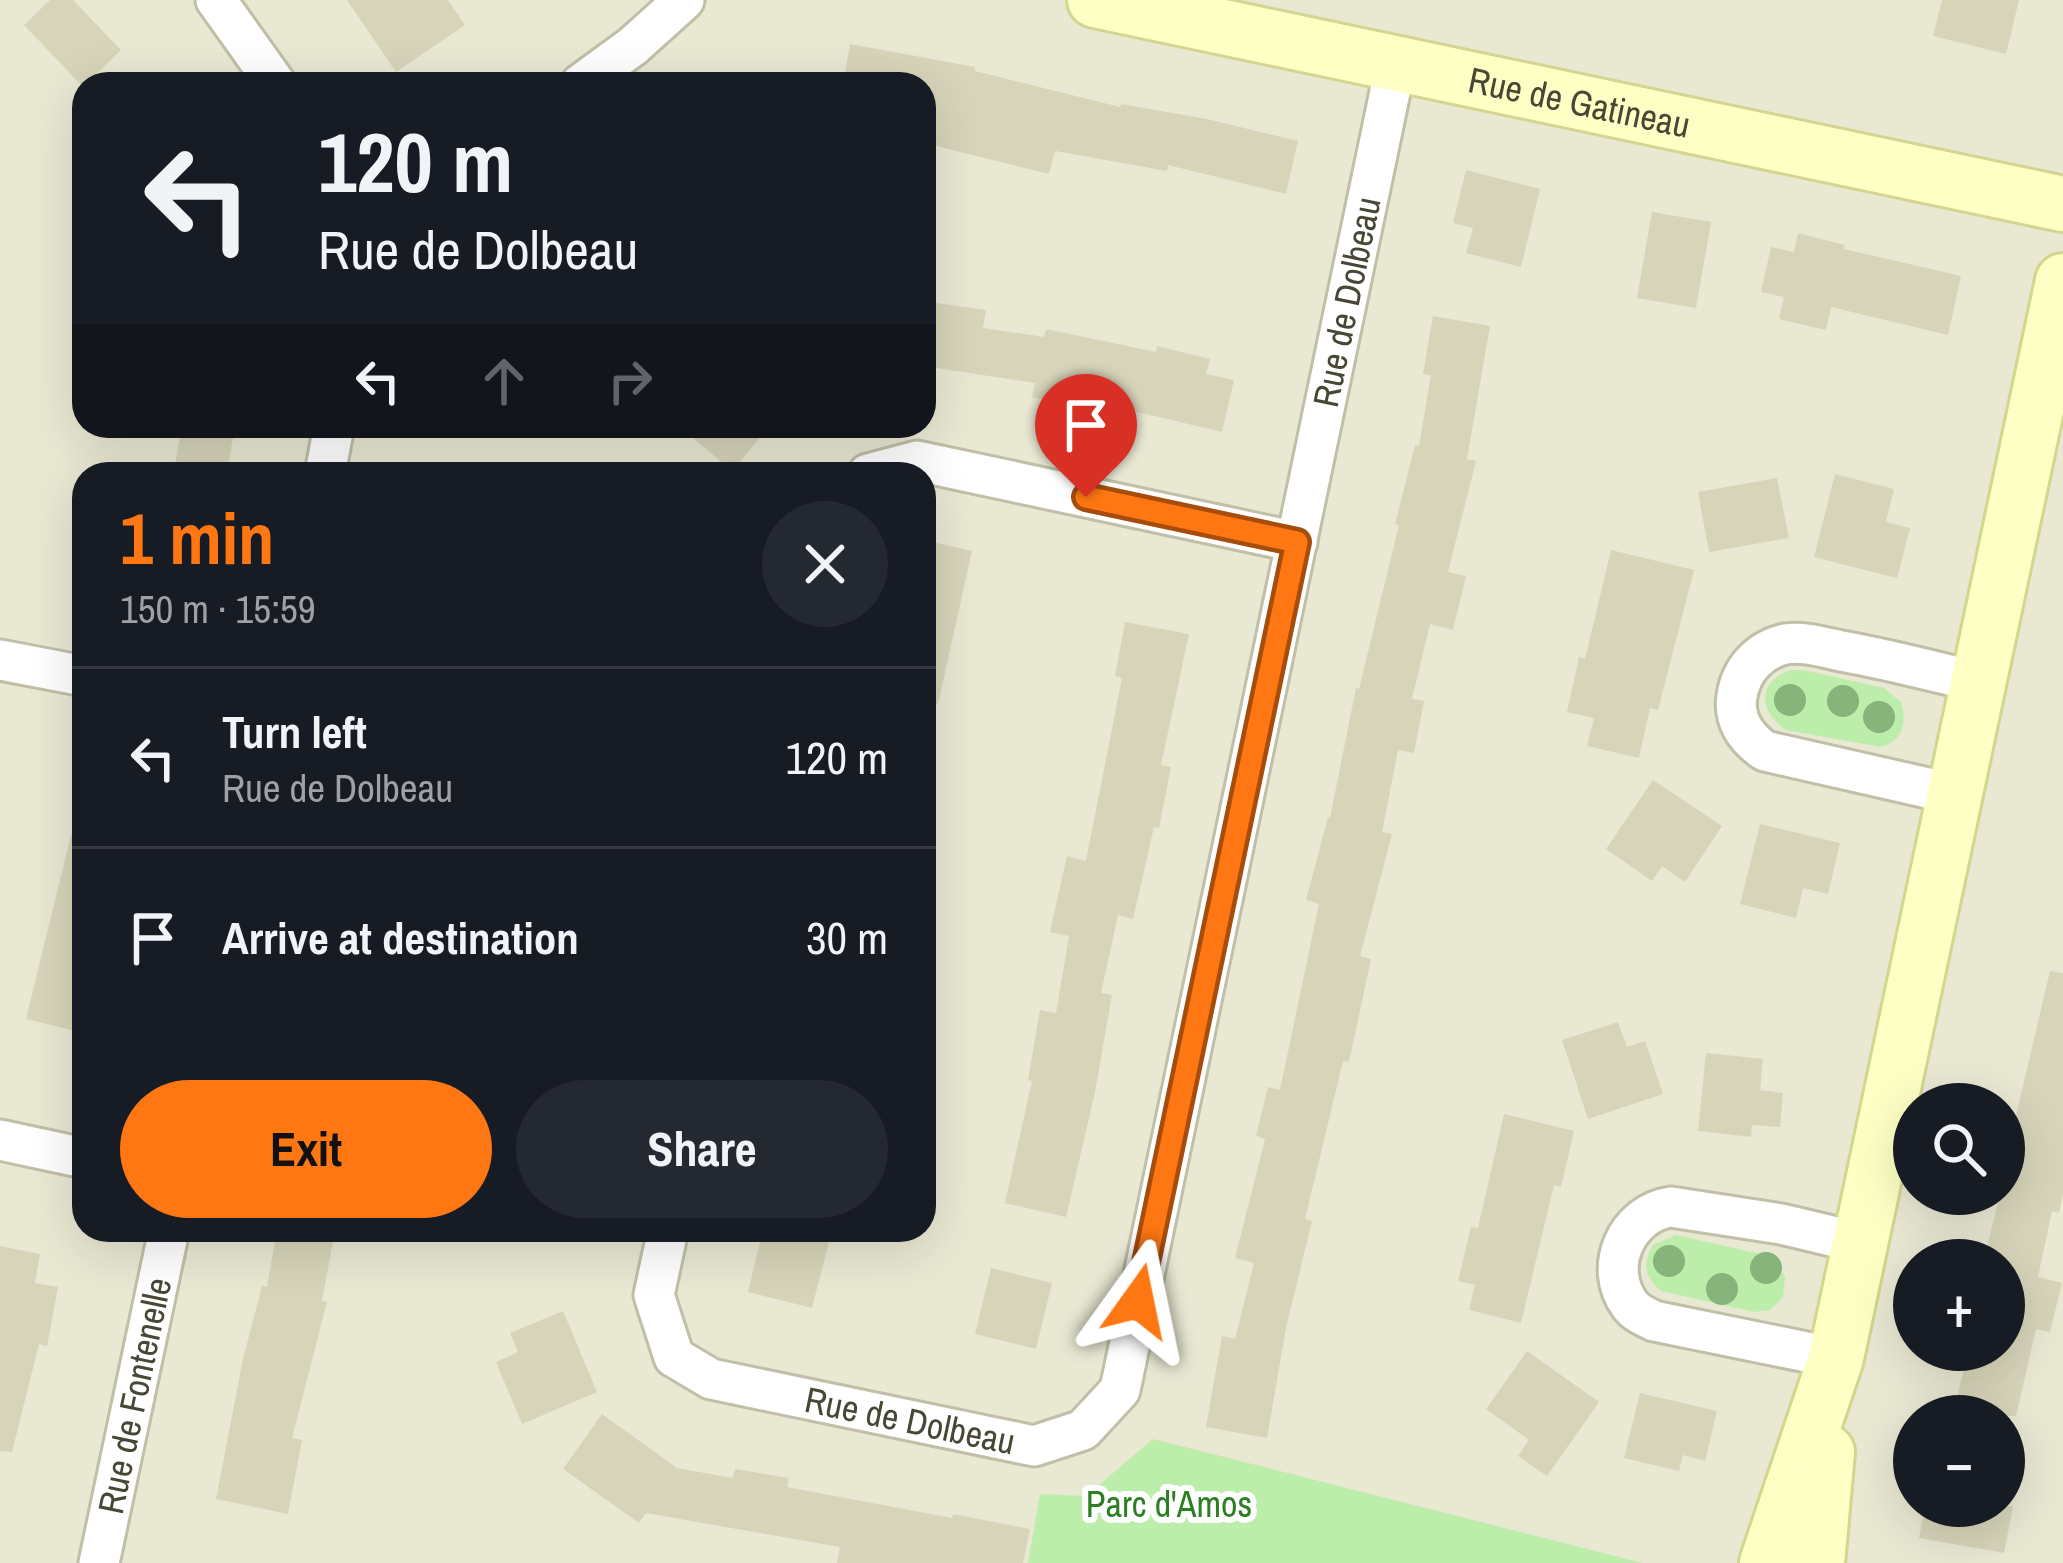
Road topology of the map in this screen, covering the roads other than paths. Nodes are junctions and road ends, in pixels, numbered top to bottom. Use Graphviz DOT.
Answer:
graph roads {
  1 [pos="216,0"];
  2 [pos="684,0"];
  3 [pos="1095,0"];
  4 [pos="1396,63"];
  5 [pos="267,72"];
  6 [pos="597,72"];
  7 [pos="2063,204"];
  8 [pos="2063,280"];
  9 [pos="936,465"];
  10 [pos="1297,542"];
  11 [pos="0,660"];
  12 [pos="72,674"];
  13 [pos="1978,682"];
  14 [pos="1954,794"];
  15 [pos="0,1140"];
  16 [pos="72,1155"];
  17 [pos="166,1242"];
  18 [pos="666,1242"];
  19 [pos="1861,1243"];
  20 [pos="1836,1358"];
  21 [pos="99,1563"];
  22 [pos="1767,1563"];
  23 [pos="1817,1563"];
  1 -- 5 [label="street"];
  2 -- 6 [label="street"];
  3 -- 4 [label="street, Rue de Gatineau"];
  4 -- 7 [label="street, Rue de Gatineau"];
  4 -- 10 [label="street, Rue de Dolbeau"];
  8 -- 13 [label="street"];
  9 -- 10 [label="street"];
  10 -- 18 [label="street, Rue de Dolbeau"];
  11 -- 12 [label="street"];
  13 -- 14 [label="street"];
  13 -- 14 [label="street"];
  14 -- 19 [label="street"];
  15 -- 16 [label="street"];
  17 -- 21 [label="street, Rue de Fontenelle"];
  19 -- 20 [label="street"];
  19 -- 20 [label="street"];
  20 -- 22 [label="street"];
  20 -- 23 [label="street"];
}
